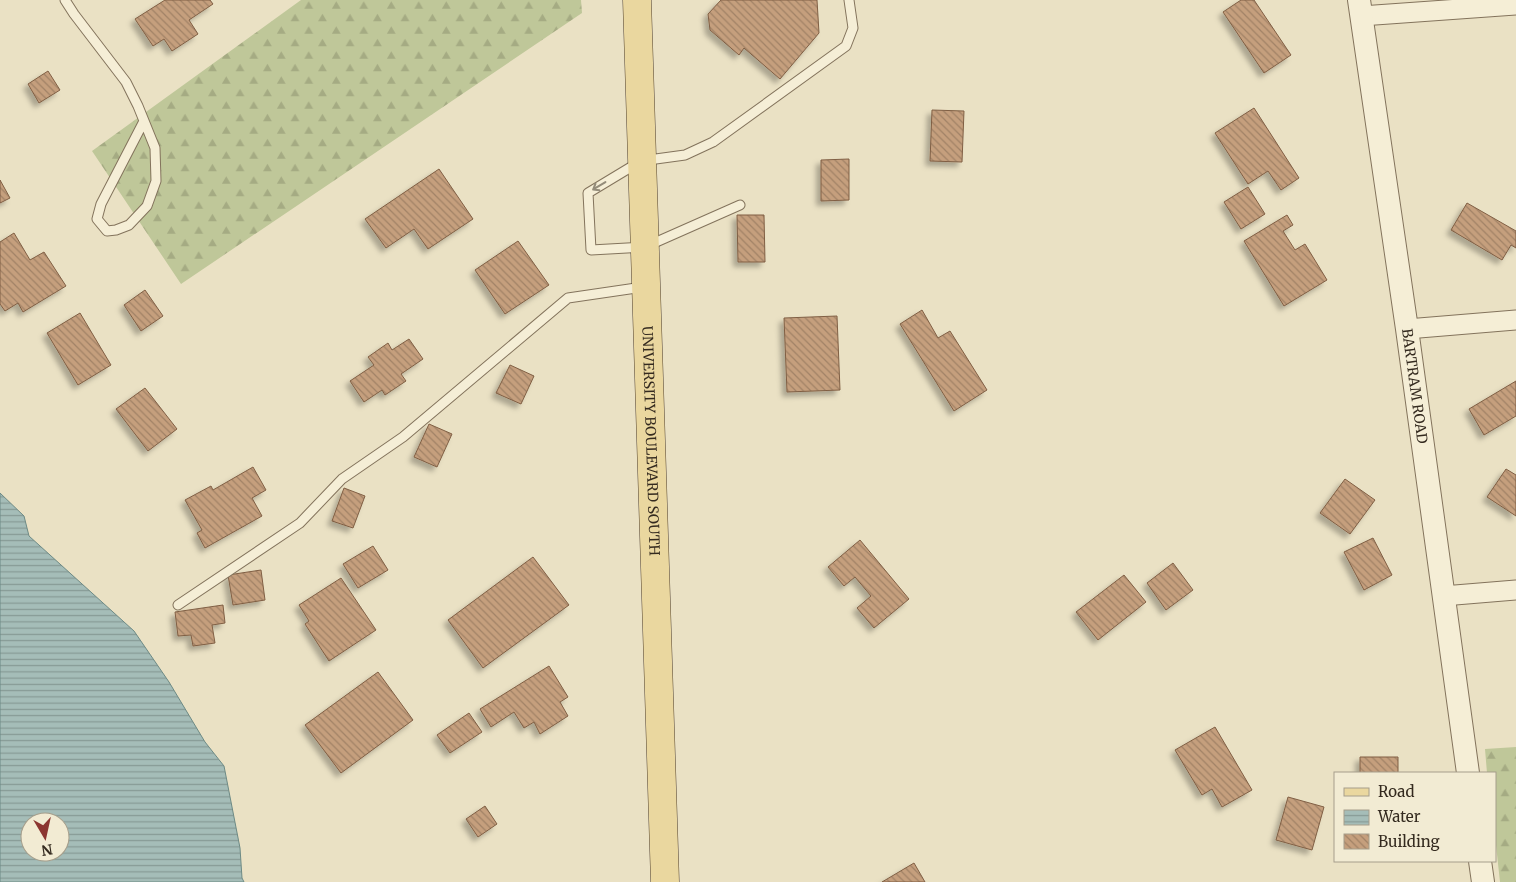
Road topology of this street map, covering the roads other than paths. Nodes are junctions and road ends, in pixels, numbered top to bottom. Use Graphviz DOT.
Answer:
graph roads {
  1 [pos="65,0"];
  2 [pos="637,0"];
  3 [pos="849,0"];
  4 [pos="1516,5"];
  5 [pos="1360,8"];
  6 [pos="144,121"];
  7 [pos="642,162"];
  8 [pos="740,205"];
  9 [pos="645,247"];
  10 [pos="646,286"];
  11 [pos="1516,320"];
  12 [pos="1407,329"];
  13 [pos="1516,590"];
  14 [pos="1443,596"];
  15 [pos="178,605"];
  16 [pos="1468,772"];
  17 [pos="1480,862"];
  18 [pos="665,882"];
  19 [pos="1483,882"];
  1 -- 6 [label="lane"];
  2 -- 7 [label="main road, UNIVERSITY BOULEVARD SOUTH"];
  3 -- 7 [label="lane"];
  4 -- 5 [label="street"];
  5 -- 12 [label="street, BARTRAM ROAD"];
  6 -- 6 [label="lane"];
  7 -- 9 [label="main road, UNIVERSITY BOULEVARD SOUTH"];
  7 -- 9 [label="lane, one-way"];
  8 -- 9 [label="lane"];
  9 -- 10 [label="main road, UNIVERSITY BOULEVARD SOUTH"];
  10 -- 15 [label="lane"];
  10 -- 18 [label="main road, UNIVERSITY BOULEVARD SOUTH"];
  11 -- 12 [label="street"];
  12 -- 14 [label="street, BARTRAM ROAD"];
  13 -- 14 [label="street"];
  14 -- 16 [label="street, BARTRAM ROAD"];
  17 -- 19 [label="street"];
}
